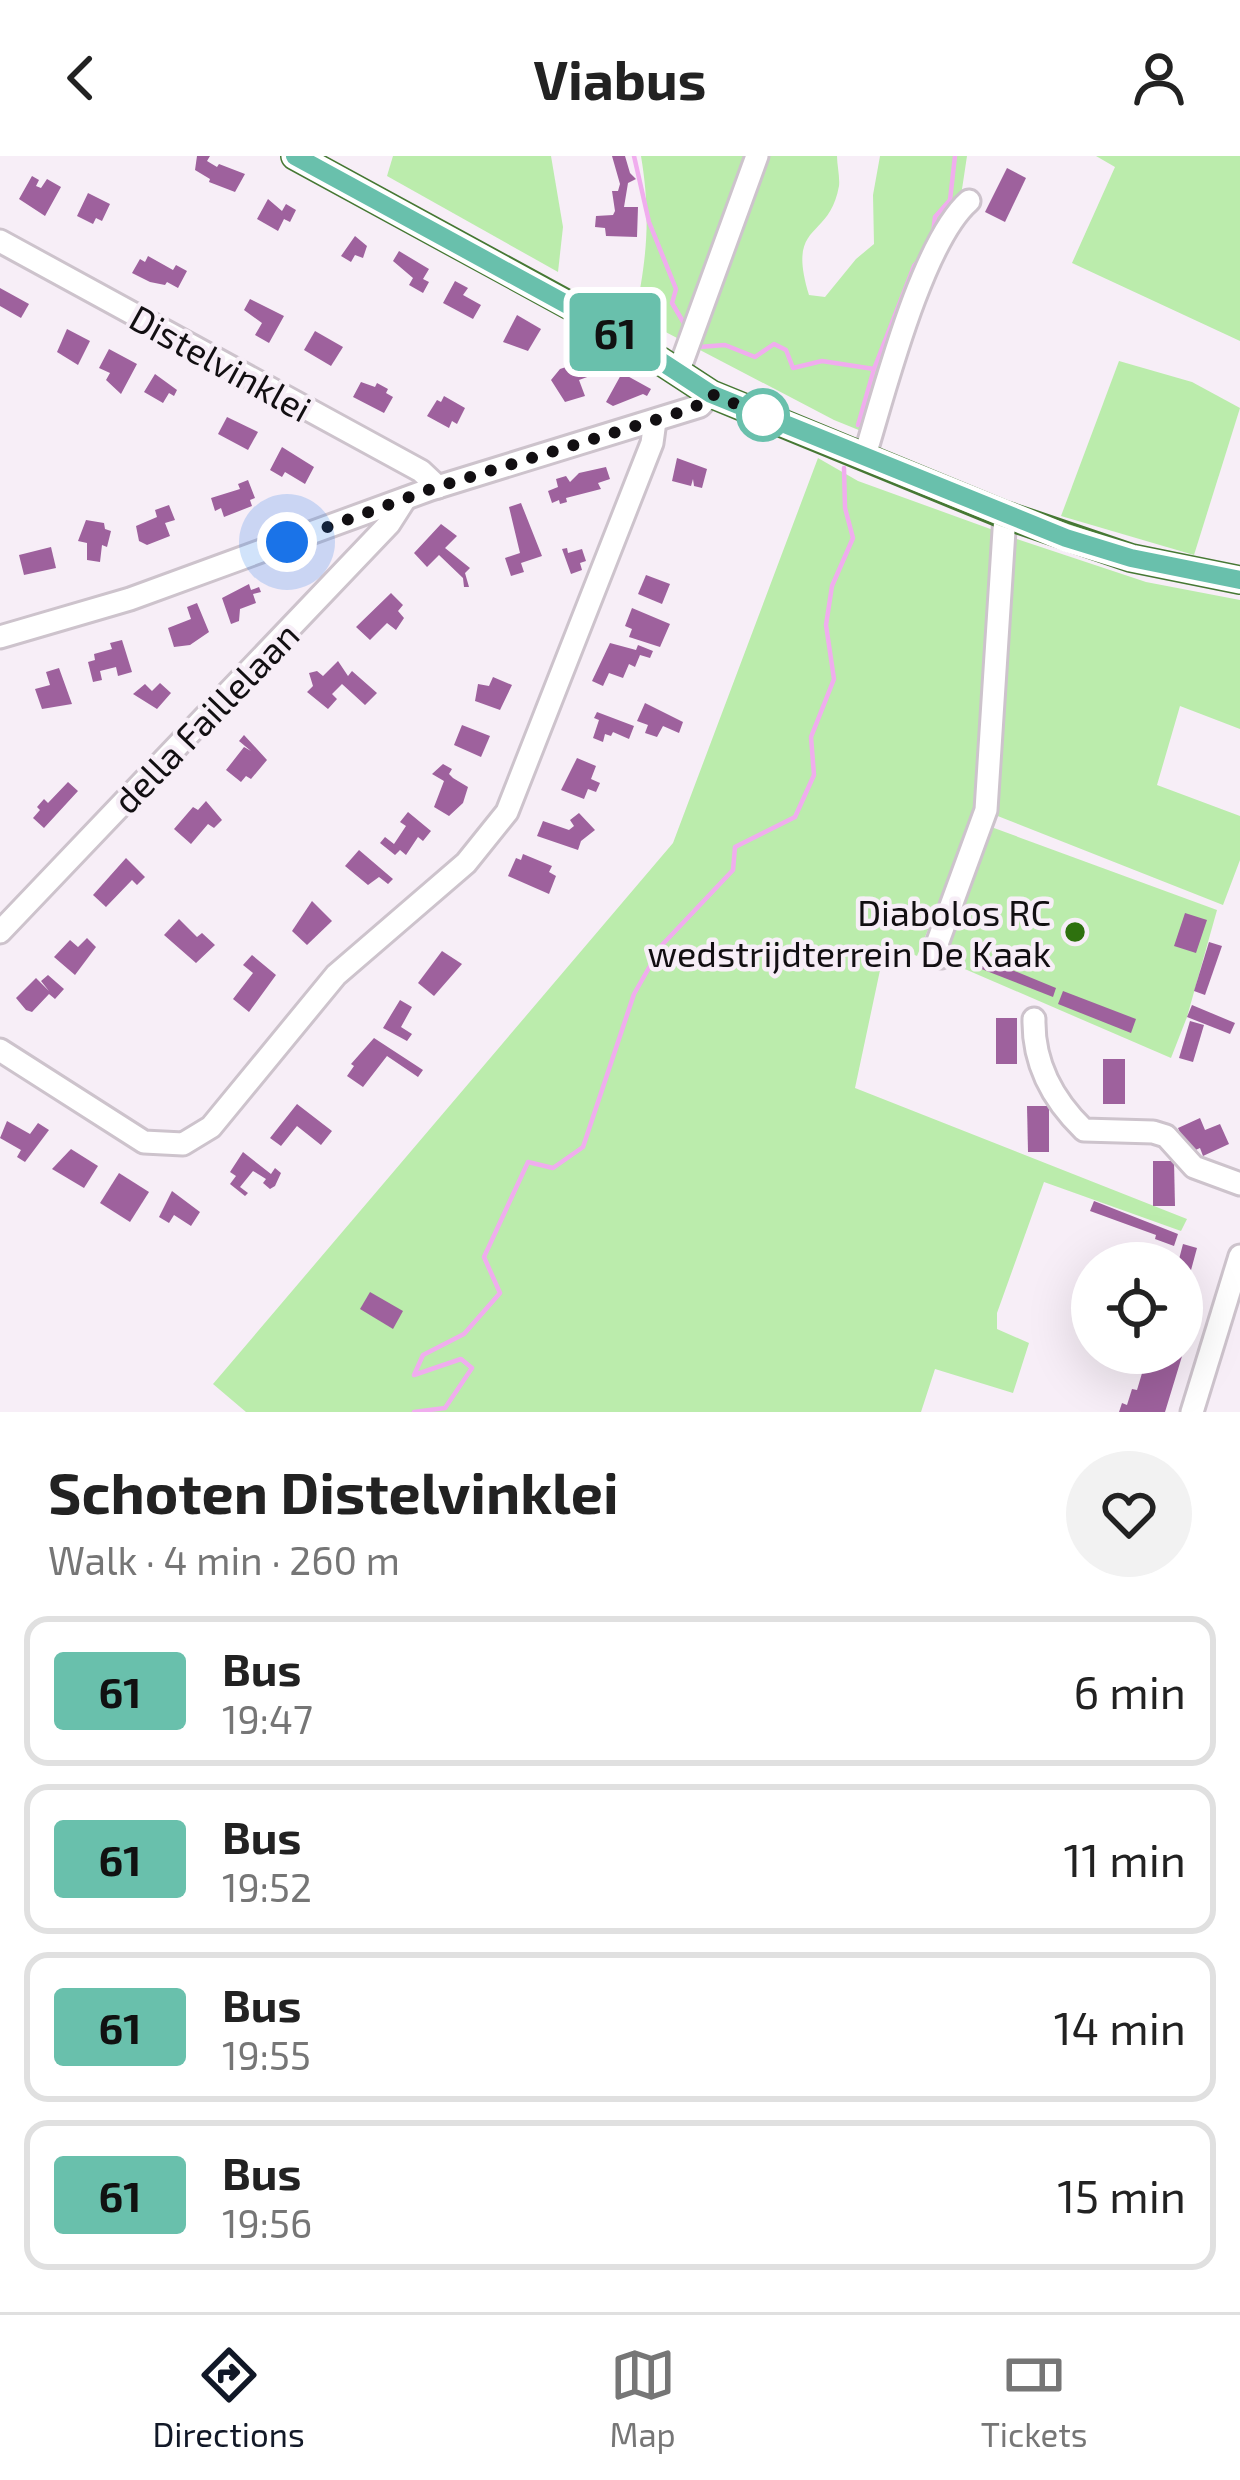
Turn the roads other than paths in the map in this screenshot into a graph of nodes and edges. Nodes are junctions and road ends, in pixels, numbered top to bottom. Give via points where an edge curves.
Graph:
1 (295, 156) edge
2 (757, 156) edge
3 (969, 201) dead end
4 (0, 241) edge
5 (681, 368) junction
6 (711, 394) junction
7 (656, 421) junction
8 (782, 421) junction
9 (854, 450) junction
10 (438, 487) junction
11 (405, 499) junction
12 (1005, 515) junction
13 (1240, 580) edge
14 (0, 637) edge
15 (0, 932) edge
16 (941, 957) dead end
17 (1034, 1019) dead end
18 (0, 1050) edge
19 (1240, 1184) edge
20 (1240, 1256) edge
21 (1192, 1412) edge

1 - 5 main road
2 - 5 street
3 - 9 street via 942,238
4 - 10 street, Distelvinklei
5 - 6 main road
5 - 8 main road
6 - 7 street
6 - 8 main road
7 - 10 street
7 - 18 street via 507,812 466,863 336,975 211,1127 183,1144 144,1142
8 - 9 main road
9 - 12 main road
10 - 11 street
11 - 14 street
11 - 15 street, della Faillelaan
12 - 13 main road via 1131,558
12 - 16 street via 986,810 937,944
17 - 19 street via 1040,1068 1084,1130 1166,1136 1194,1167
20 - 21 street

